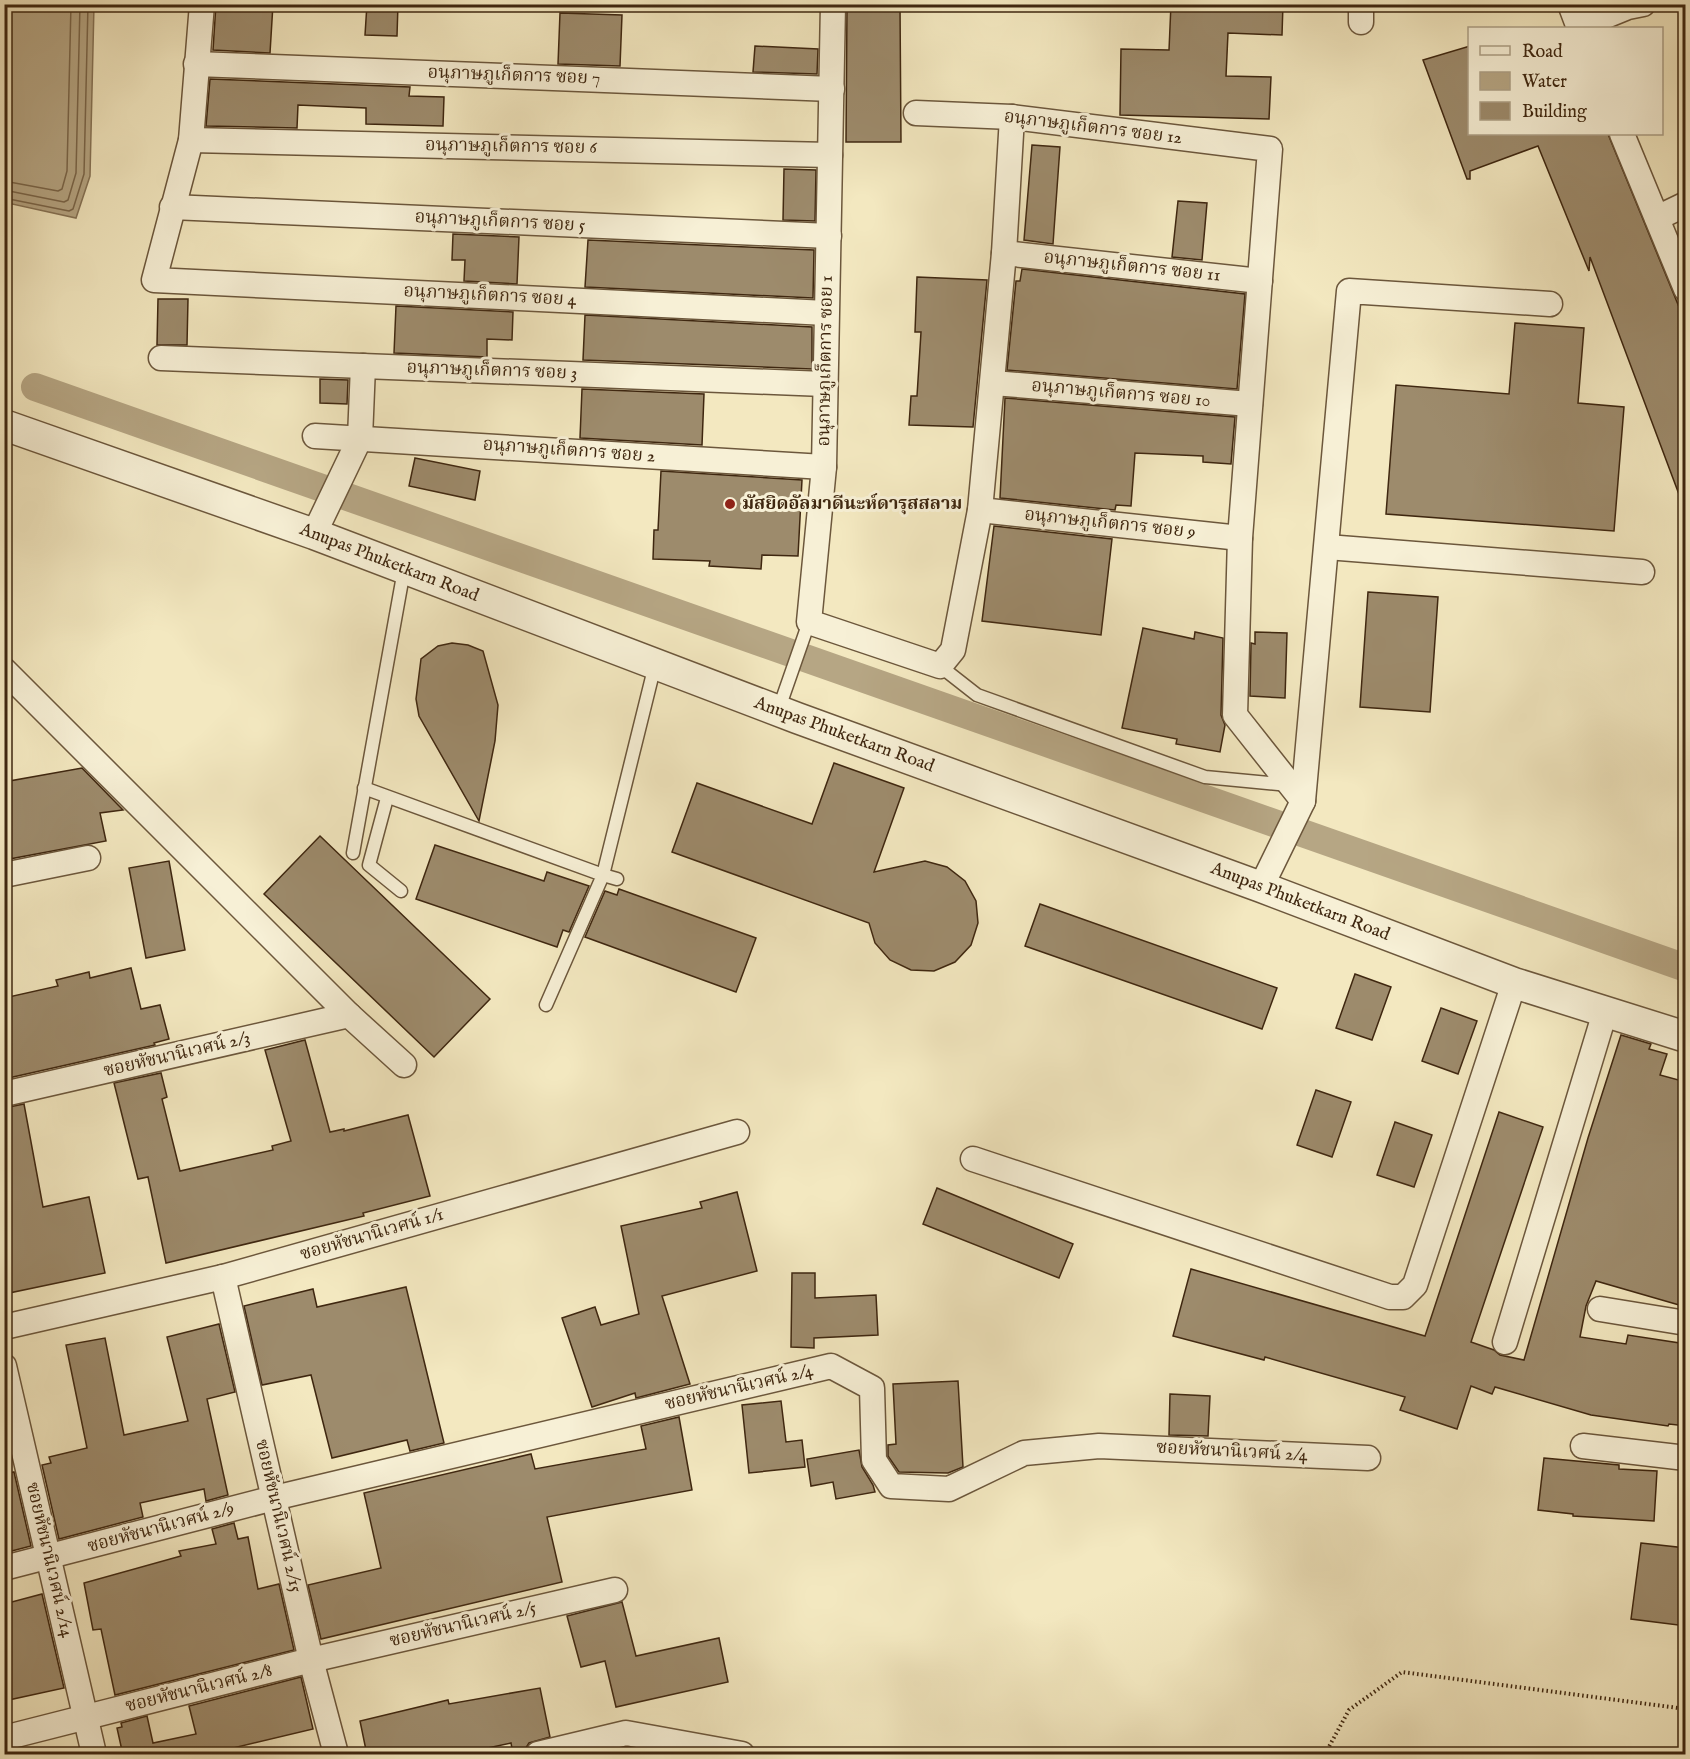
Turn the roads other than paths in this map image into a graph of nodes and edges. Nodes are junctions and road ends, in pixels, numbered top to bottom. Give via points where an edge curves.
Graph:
1 (202, 4) edge
2 (833, 4) edge
3 (1570, 4) edge
4 (1643, 4) edge
5 (1579, 27) edge
6 (1581, 27) edge
7 (196, 64) junction
8 (832, 89) junction
9 (916, 113) dead end
10 (1012, 117) junction
11 (1622, 135) edge
12 (191, 140) junction
13 (830, 155) junction
14 (1686, 204) edge
15 (172, 207) junction
16 (1657, 218) junction
17 (829, 236) junction
18 (1004, 253) junction
19 (1260, 281) junction
20 (1686, 289) edge
21 (1550, 304) dead end
22 (826, 313) junction
23 (161, 358) dead end
24 (363, 366) junction
25 (993, 383) junction
26 (824, 384) junction
27 (1250, 404) junction
28 (4, 425) edge
29 (315, 436) dead end
30 (360, 438) junction
31 (824, 467) junction
32 (980, 510) junction
33 (314, 534) junction
34 (1240, 538) junction
35 (1327, 548) junction
36 (405, 569) junction
37 (1642, 572) dead end
38 (809, 622) junction
39 (655, 665) junction
40 (940, 666) junction
41 (4, 670) edge
42 (778, 711) junction
43 (364, 788) junction
44 (1297, 793) junction
45 (387, 798) junction
46 (353, 853) dead end
47 (88, 858) dead end
48 (4, 875) edge
49 (603, 875) junction
50 (617, 879) dead end
51 (1261, 887) junction
52 (401, 891) dead end
53 (1514, 983) junction
54 (546, 1005) dead end
55 (1605, 1011) junction
56 (349, 1015) junction
57 (1686, 1037) edge
58 (404, 1065) dead end
59 (4, 1094) edge
60 (736, 1132) dead end
61 (973, 1160) dead end
62 (223, 1278) junction
63 (1600, 1309) dead end
64 (1686, 1323) edge
65 (4, 1327) edge
66 (1505, 1342) dead end
67 (4, 1366) edge
68 (1583, 1446) dead end
69 (1368, 1458) dead end
70 (1686, 1458) edge
71 (274, 1498) junction
72 (48, 1558) junction
73 (4, 1568) edge
74 (615, 1590) dead end
75 (311, 1660) junction
76 (87, 1718) junction
77 (4, 1738) edge
78 (94, 1755) edge
79 (336, 1755) edge
80 (538, 1755) edge
81 (742, 1755) edge

1 - 7 street
2 - 8 street, อนุภาษภูเก็ตการ ซอย 1
3 - 5 street
4 - 6 street
7 - 8 street, อนุภาษภูเก็ตการ ซอย 7
7 - 12 street
8 - 13 street, อนุภาษภูเก็ตการ ซอย 1
9 - 10 street, อนุภาษภูเก็ตการ ซอย 12
10 - 18 street
10 - 19 street, อนุภาษภูเก็ตการ ซอย 12 via 1270,149
11 - 16 street
12 - 13 street, อนุภาษภูเก็ตการ ซอย 6
12 - 15 street
13 - 17 street, อนุภาษภูเก็ตการ ซอย 1
14 - 16 street
15 - 17 street, อนุภาษภูเก็ตการ ซอย 5
15 - 22 street, อนุภาษภูเก็ตการ ซอย 4 via 154,280
16 - 20 street
17 - 22 street, อนุภาษภูเก็ตการ ซอย 1
18 - 19 street, อนุภาษภูเก็ตการ ซอย 11
18 - 25 street
19 - 27 street
21 - 35 street via 1349,291
22 - 26 street, อนุภาษภูเก็ตการ ซอย 1
23 - 24 street, อนุภาษภูเก็ตการ ซอย 3
24 - 26 street, อนุภาษภูเก็ตการ ซอย 3
24 - 30 street
25 - 27 street, อนุภาษภูเก็ตการ ซอย 10
25 - 32 street
26 - 31 street, อนุภาษภูเก็ตการ ซอย 1
27 - 34 street
28 - 33 street, Anupas Phuketkarn Road
29 - 30 street, อนุภาษภูเก็ตการ ซอย 2
30 - 31 street, อนุภาษภูเก็ตการ ซอย 2
30 - 33 street
31 - 38 street, อนุภาษภูเก็ตการ ซอย 1
32 - 34 street, อนุภาษภูเก็ตการ ซอย 9
32 - 40 street via 954,650
33 - 36 street, Anupas Phuketkarn Road
34 - 44 street via 1235,715
35 - 37 street
35 - 44 street
36 - 39 street, Anupas Phuketkarn Road
36 - 43 lane
38 - 40 street
38 - 42 lane, อนุภาษภูเก็ตการ ซอย 1
39 - 42 street, Anupas Phuketkarn Road
39 - 49 lane
40 - 44 lane via 977,695 1205,777
41 - 56 street
42 - 51 street, Anupas Phuketkarn Road
43 - 45 lane
43 - 46 lane
44 - 51 street
45 - 49 lane
45 - 52 lane via 369,865
47 - 48 street
49 - 50 lane
49 - 54 lane
51 - 53 street, Anupas Phuketkarn Road
53 - 55 street, Anupas Phuketkarn Road
53 - 61 street via 1415,1285 1403,1297 1390,1297
55 - 57 street, Anupas Phuketkarn Road
55 - 66 street
56 - 58 street
56 - 59 street, ซอยหัชนานิเวศน์ 2/3
60 - 62 street, ซอยหัชนานิเวศน์ 1/1
62 - 65 street, ซอยหัชนานิเวศน์ 1/1
62 - 71 street, ซอยหัชนานิเวศน์ 2/15
63 - 64 street
67 - 72 street, ซอยหัชนานิเวศน์ 2/14
68 - 70 street
69 - 71 street, ซอยหัชนานิเวศน์ 2/4 via 1099,1446 1024,1453 950,1489 891,1486 874,1460 872,1388 831,1366
71 - 72 street, ซอยหัชนานิเวศน์ 2/9
71 - 75 street, ซอยหัชนานิเวศน์ 2/15
72 - 73 street, ซอยหัชนานิเวศน์ 2/9
72 - 76 street, ซอยหัชนานิเวศน์ 2/14
74 - 75 street, ซอยหัชนานิเวศน์ 2/5
75 - 76 street, ซอยหัชนานิเวศน์ 2/8
75 - 79 street, ซอยหัชนานิเวศน์ 2/15
76 - 77 street, ซอยหัชนานิเวศน์ 2/8
76 - 78 street, ซอยหัชนานิเวศน์ 2/14
80 - 81 street via 626,1733

